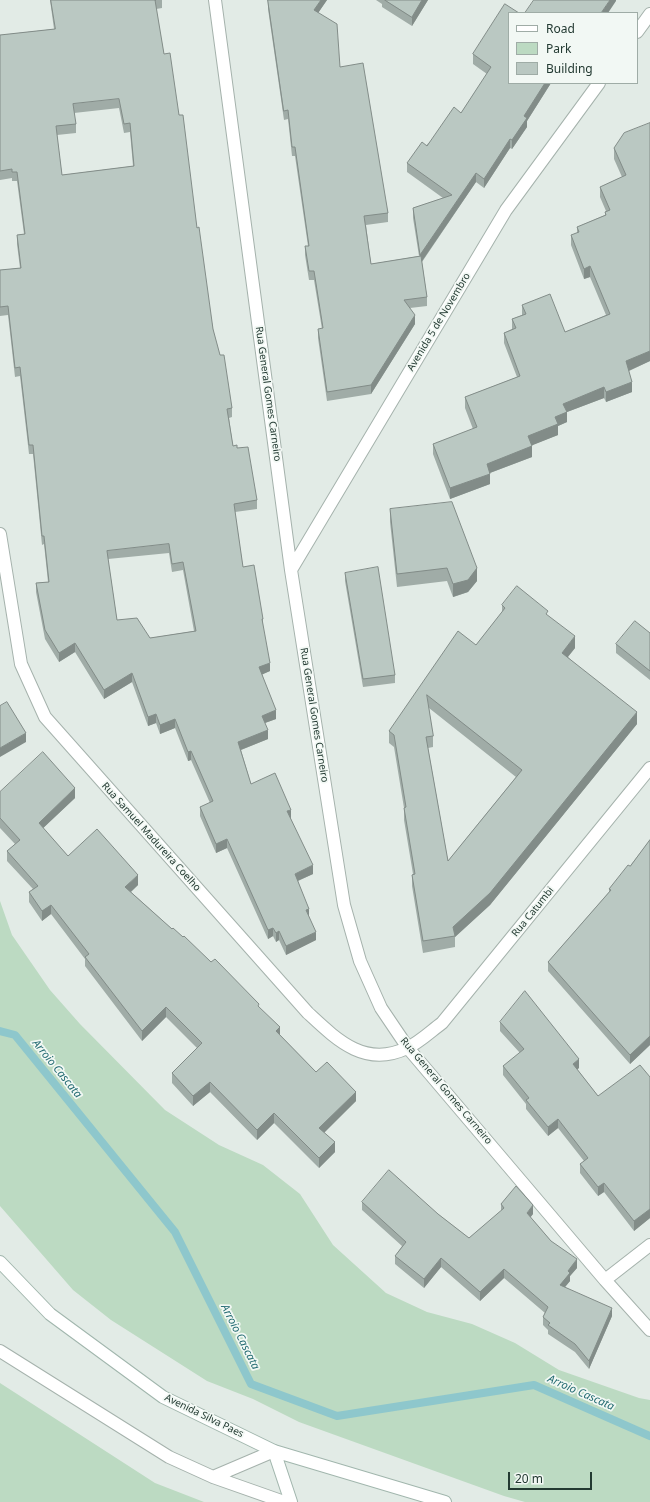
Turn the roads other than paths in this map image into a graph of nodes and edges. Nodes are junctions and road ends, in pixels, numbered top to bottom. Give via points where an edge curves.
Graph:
1 (216, 2) edge
2 (650, 14) edge
3 (638, 31) edge
4 (598, 84) edge
5 (0, 534) edge
6 (292, 570) junction
7 (650, 768) edge
8 (408, 1048) junction
9 (650, 1245) edge
10 (0, 1262) edge
11 (605, 1280) junction
12 (650, 1330) edge
13 (0, 1351) edge
14 (274, 1451) junction
15 (213, 1477) junction
16 (284, 1502) edge
17 (291, 1502) edge
18 (445, 1502) edge

1 - 6 street, Rua General Gomes Carneiro
2 - 3 street
4 - 6 street, Avenida 5 de Novembro via 506,210
5 - 8 street, Rua Samuel Madureira Coelho via 21,664 45,718 314,1019 338,1040 361,1052 384,1055
6 - 8 street, Rua General Gomes Carneiro via 344,905 360,961 381,1008
7 - 8 street, Rua Catumbi via 442,1023
8 - 11 street, Rua General Gomes Carneiro
9 - 11 street
10 - 14 street, Avenida Silva Paes via 50,1314 163,1396
11 - 12 street, Rua General Gomes Carneiro
13 - 15 street via 170,1458
14 - 15 street
14 - 17 street
14 - 18 street, Avenida Silva Paes
15 - 16 street

